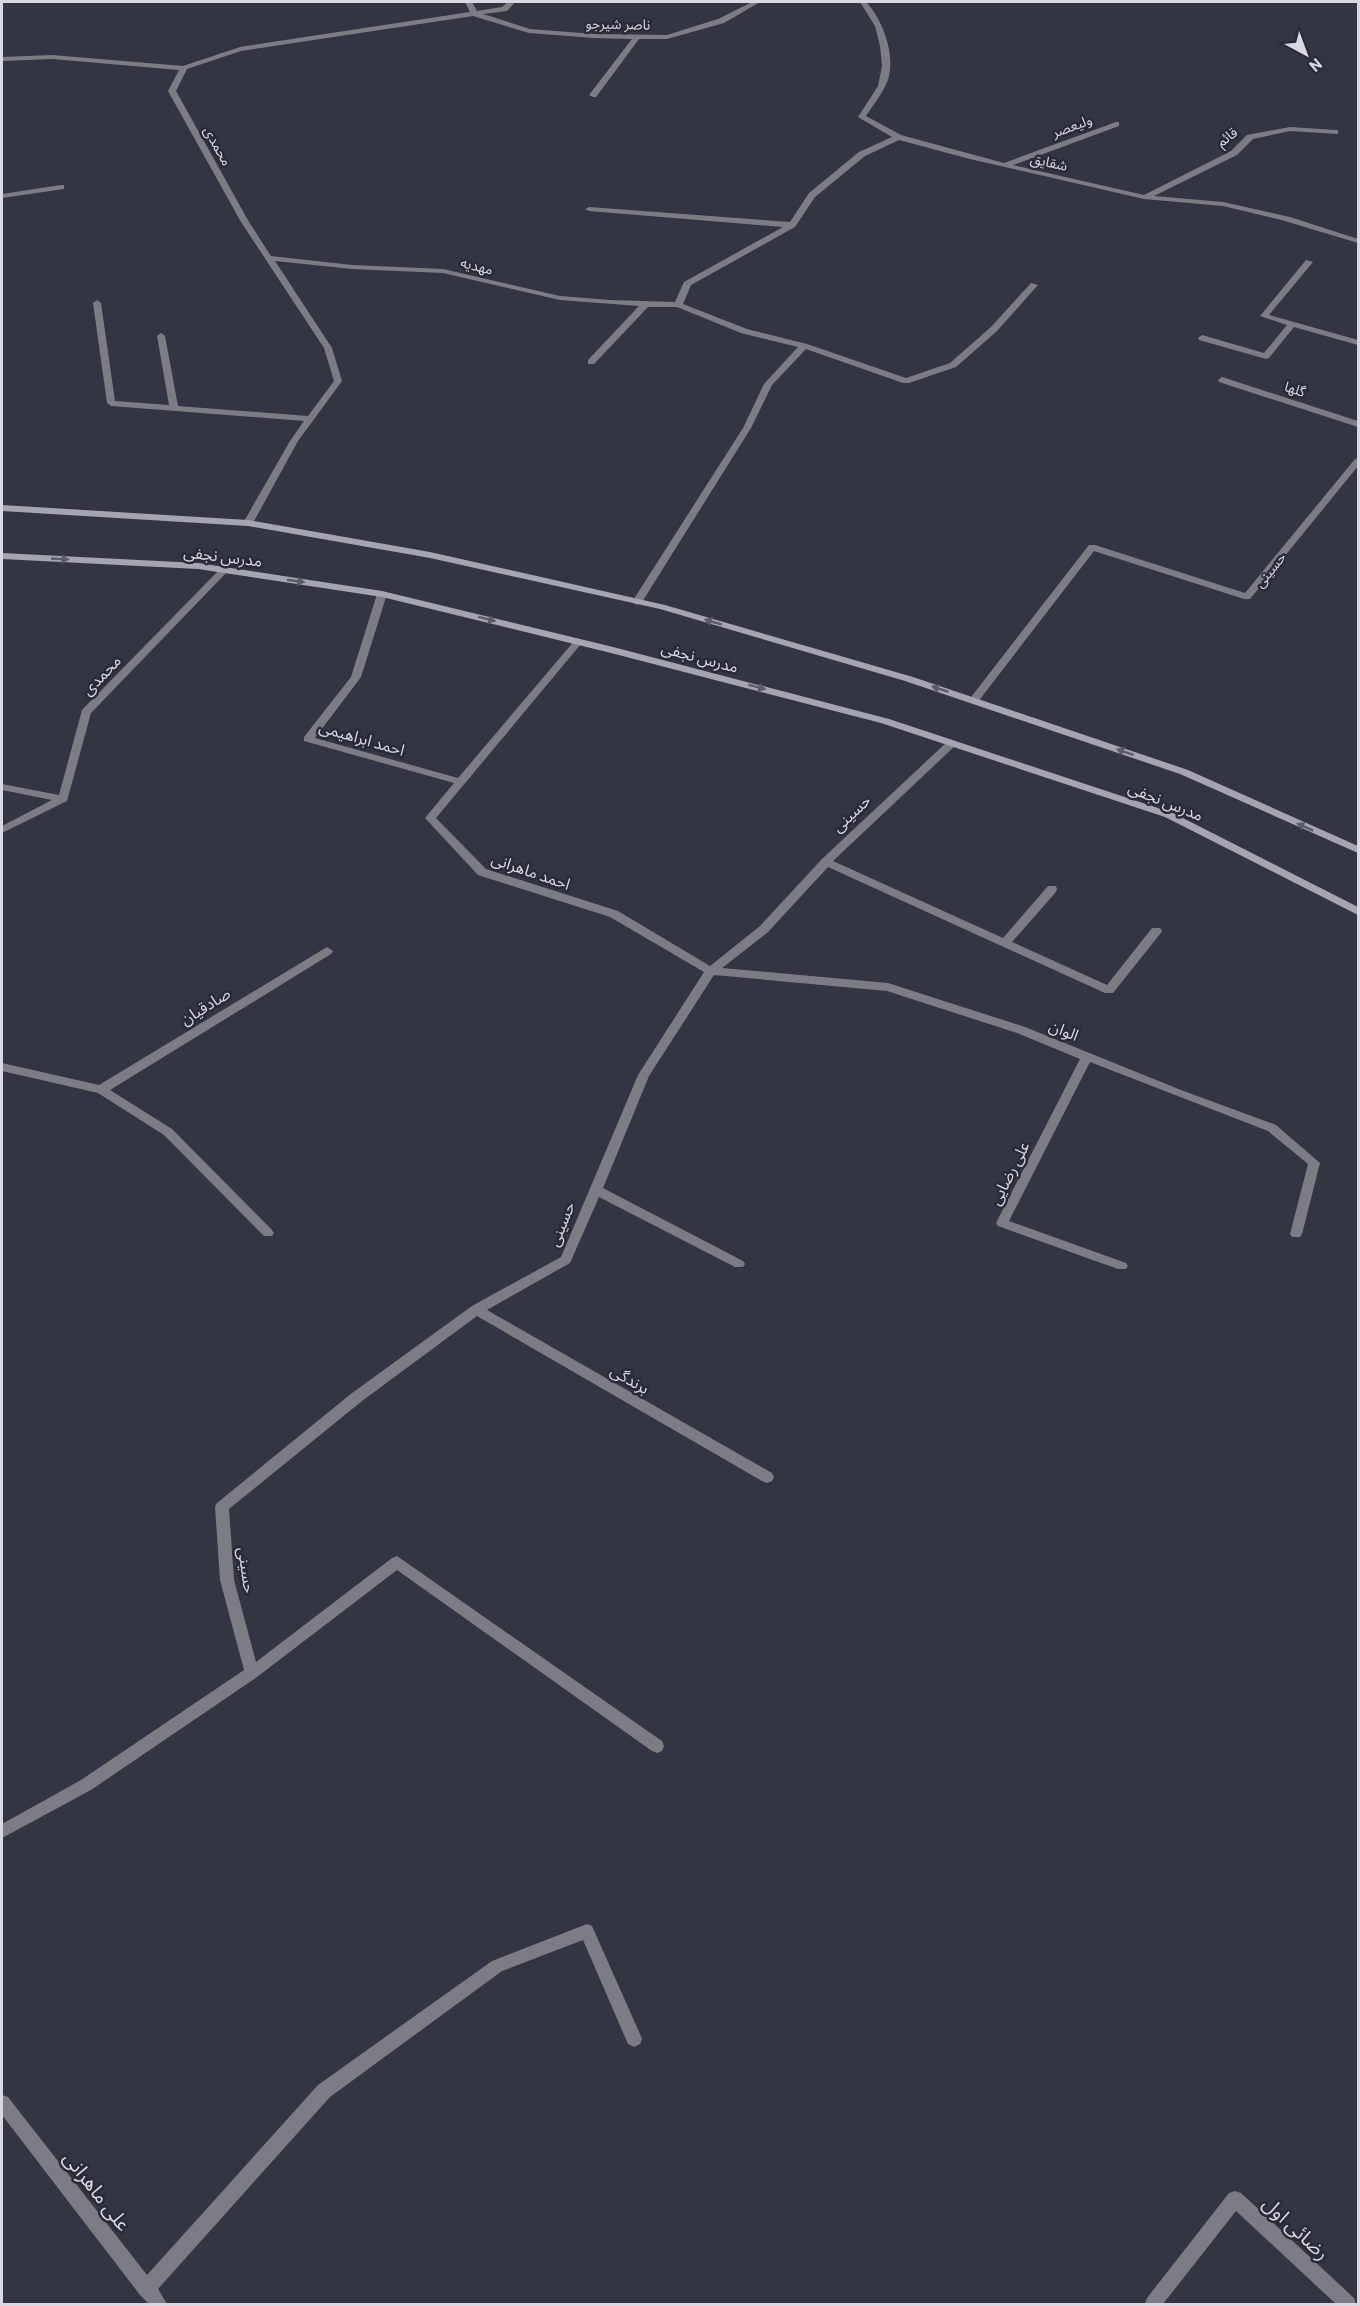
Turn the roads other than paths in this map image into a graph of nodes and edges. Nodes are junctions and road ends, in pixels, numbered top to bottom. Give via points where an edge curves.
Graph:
1 (469, 2) edge
2 (512, 2) edge
3 (756, 2) edge
4 (863, 2) edge
5 (475, 14) junction
6 (637, 37) junction
7 (2, 59) edge
8 (184, 68) junction
9 (593, 95) dead end
10 (1116, 124) dead end
11 (1335, 132) dead end
12 (898, 136) junction
13 (1004, 165) junction
14 (61, 187) dead end
15 (2, 196) edge
16 (1144, 198) junction
17 (589, 209) dead end
18 (792, 225) junction
19 (1359, 241) edge
20 (269, 258) junction
21 (1309, 262) dead end
22 (1034, 285) dead end
23 (97, 303) dead end
24 (645, 304) junction
25 (678, 305) junction
26 (1292, 324) junction
27 (161, 336) dead end
28 (1202, 338) dead end
29 (1359, 343) edge
30 (804, 346) junction
31 (591, 362) dead end
32 (1222, 380) dead end
33 (174, 409) junction
34 (308, 419) junction
35 (1359, 424) edge
36 (1359, 461) edge
37 (2, 508) edge
38 (248, 523) junction
39 (2, 556) edge
40 (224, 570) junction
41 (382, 594) junction
42 (637, 602) junction
43 (578, 642) junction
44 (973, 700) junction
45 (952, 743) junction
46 (461, 782) junction
47 (2, 787) edge
48 (63, 799) junction
49 (2, 831) edge
50 (1359, 850) edge
51 (826, 862) junction
52 (1052, 889) dead end
53 (1359, 911) edge
54 (1156, 931) dead end
55 (1005, 943) junction
56 (327, 951) dead end
57 (711, 971) junction
58 (1088, 1057) junction
59 (2, 1067) edge
60 (101, 1090) junction
61 (595, 1189) junction
62 (268, 1233) dead end
63 (1296, 1234) dead end
64 (739, 1264) dead end
65 (1122, 1266) dead end
66 (476, 1310) junction
67 (767, 1477) dead end
68 (252, 1673) junction
69 (657, 1746) dead end
70 (2, 1831) edge
71 (634, 2038) dead end
72 (2, 2103) edge
73 (146, 2289) junction
74 (159, 2304) edge
75 (1153, 2304) edge
76 (1348, 2304) edge

1 - 5 street
2 - 5 street via 504,9
3 - 6 street, ناصر شیرجو via 721,21 667,37
4 - 12 street, شقایق via 873,10 882,39 885,77 862,117
5 - 6 street, ناصر شیرجو via 529,31
5 - 8 street via 240,49
6 - 9 street
7 - 8 street via 52,57
8 - 20 street, محمدی via 172,91
10 - 13 street, ولیعصر
11 - 16 street, قائم via 1290,129 1250,137 1234,153
12 - 13 street, شقایق
12 - 18 street via 862,154 812,195
13 - 16 street, شقایق
14 - 15 street
16 - 19 street, شقایق via 1223,204
17 - 18 street
18 - 25 street via 687,284
20 - 24 street, مهدیه via 443,271 560,298
20 - 34 street, محمدی via 328,348 338,381
21 - 26 street via 1264,316
22 - 30 street, مهدیه via 994,329 953,365 906,381
23 - 33 street via 111,404
24 - 25 street, مهدیه
24 - 31 street
25 - 30 street, مهدیه via 744,331
26 - 28 street via 1266,356
26 - 29 street
27 - 33 street
30 - 42 street via 768,384 747,428
32 - 35 street, گلها
33 - 34 street
34 - 38 street, محمدی
36 - 44 street, حسینی via 1248,597 1092,547
37 - 38 main road, مدرس نجفی
38 - 42 main road, مدرس نجفی via 430,555
39 -> 40 main road, مدرس نجفی
40 -> 41 main road, مدرس نجفی
40 - 48 street, محمدی via 86,712
41 -> 43 main road, مدرس نجفی
41 - 46 street, احمد ابراهیمی via 356,677 308,740
44 -> 42 main road, مدرس نجفی
43 -> 45 main road, مدرس نجفی via 885,721
43 - 46 street, احمد ماهرانی
50 -> 44 main road, مدرس نجفی via 1184,772
45 - 51 street, حسینی
45 - 53 main road, مدرس نجفی via 1169,815
46 - 57 street, احمد ماهرانی via 430,818 482,872 614,914
47 - 48 street
48 - 49 street
51 - 55 street
51 - 57 street, حسینی via 764,929
52 - 55 street
54 - 55 street via 1109,990
56 - 60 street, صادقیان
57 - 58 street, الوان via 888,987 1021,1030
57 - 61 street, حسینی via 645,1075
58 - 63 street, الوان via 1272,1128 1314,1162
58 - 65 street, علی رضایی via 1002,1223
59 - 60 street
60 - 62 street via 168,1132
61 - 64 street
61 - 66 street, حسینی via 566,1260
66 - 67 street, برندگی
66 - 68 street, حسینی via 357,1397 222,1507 227,1580
68 - 69 street via 397,1562
68 - 70 street via 86,1785
71 - 73 street via 586,1931 496,1966 324,2091
72 - 73 street, علی ماهرانی
73 - 74 street, علی ماهرانی
75 - 76 street, رضائی اول via 1235,2199

